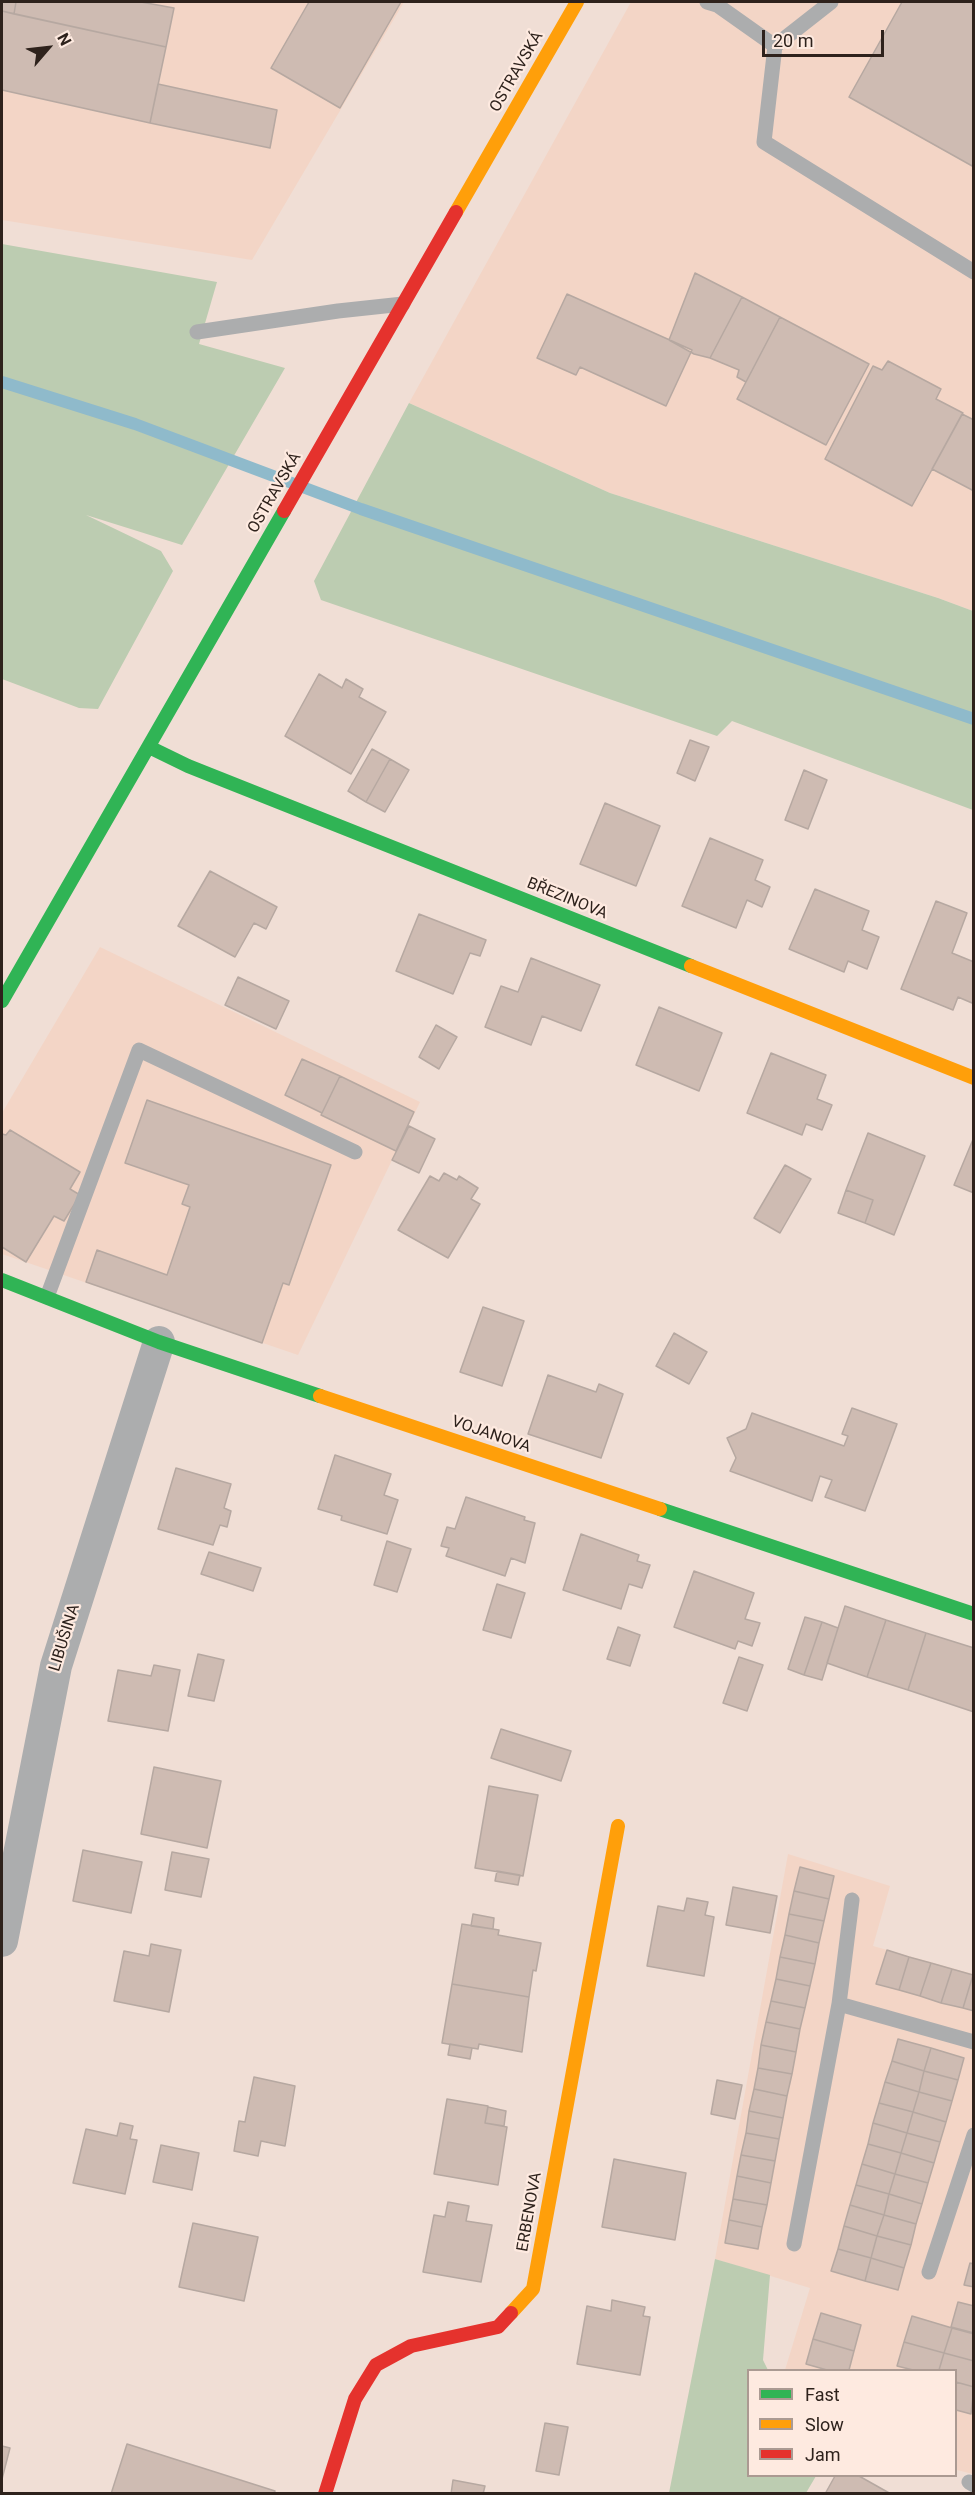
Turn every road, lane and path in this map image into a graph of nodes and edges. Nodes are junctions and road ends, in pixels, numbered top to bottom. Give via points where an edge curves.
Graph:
1 (577, 2) edge
2 (707, 2) edge
3 (831, 2) edge
4 (775, 46) junction
5 (974, 272) edge
6 (403, 304) junction
7 (197, 332) dead end
8 (149, 747) junction
9 (2, 1001) edge
10 (974, 1078) edge
11 (355, 1152) dead end
12 (2, 1280) edge
13 (47, 1297) junction
14 (159, 1342) junction
15 (974, 1614) edge
16 (618, 1826) dead end
17 (852, 1900) dead end
18 (2, 1941) edge
19 (839, 2004) junction
20 (974, 2042) edge
21 (974, 2135) edge
22 (794, 2244) dead end
23 (929, 2272) dead end
24 (325, 2493) edge

1 - 6 street, OSTRAVSKÁ
2 - 4 lane
3 - 4 lane
4 - 5 lane via 764,141
6 - 7 lane
6 - 8 street, OSTRAVSKÁ
8 - 9 street, OSTRAVSKÁ
8 - 10 street, BŘEZINOVA via 188,766
11 - 13 lane via 138,1050
12 - 13 street, VOJANOVA
13 - 14 street, VOJANOVA
14 - 15 street, VOJANOVA
14 - 18 street, LIBUŠINA via 56,1666
16 - 24 street, ERBENOVA via 533,2289 498,2327 411,2346 376,2365 355,2398
17 - 19 lane
19 - 20 lane
19 - 22 lane
21 - 23 lane

